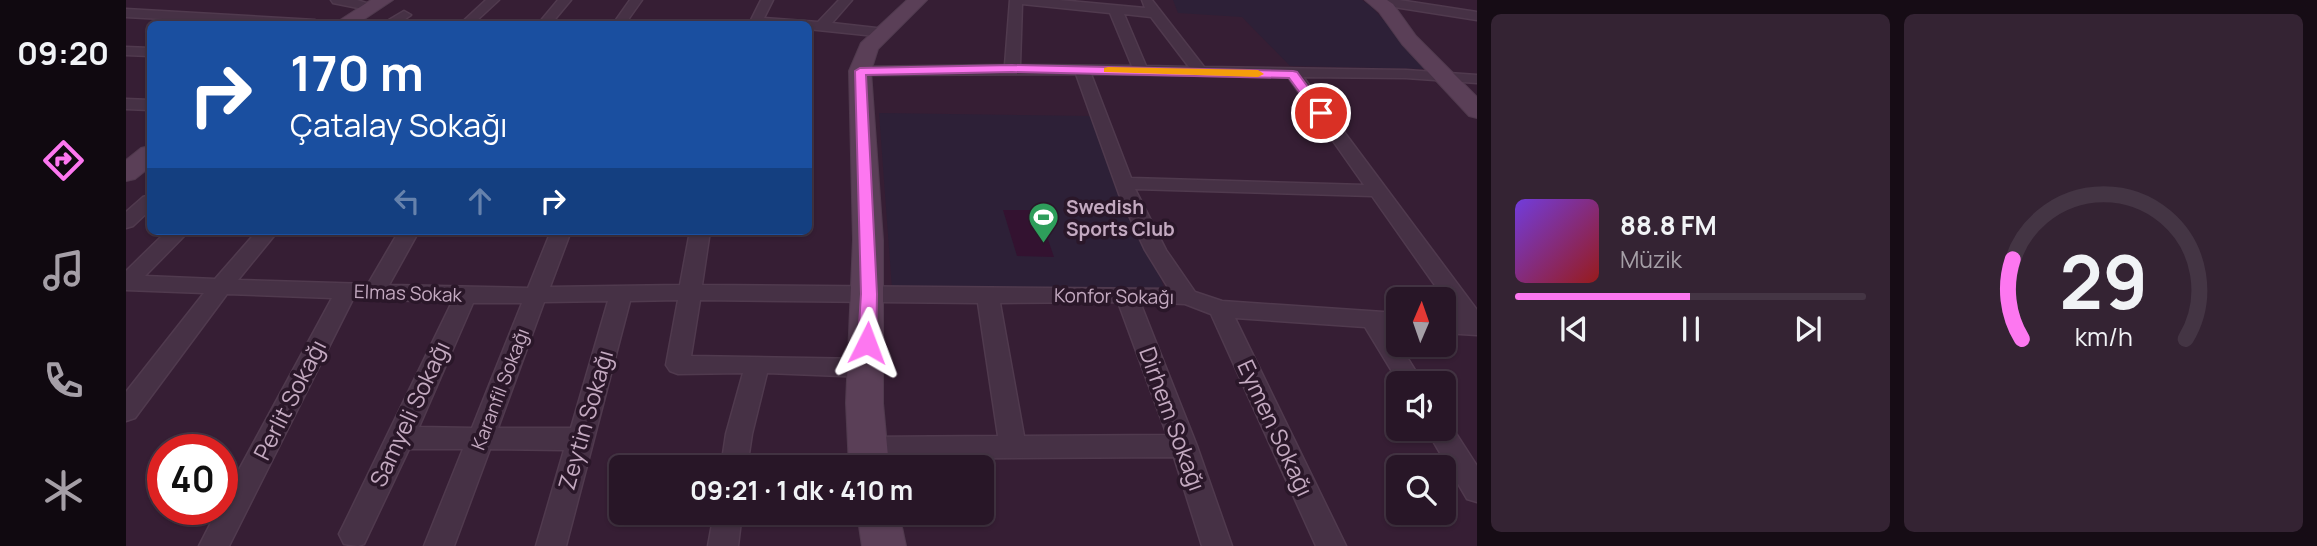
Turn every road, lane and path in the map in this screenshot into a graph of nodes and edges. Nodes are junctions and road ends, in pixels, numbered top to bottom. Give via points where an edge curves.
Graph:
1 (337, 0) edge
2 (493, 0) edge
3 (565, 0) edge
4 (636, 0) edge
5 (767, 0) edge
6 (846, 0) edge
7 (918, 0) edge
8 (1018, 0) edge
9 (1146, 0) edge
10 (1374, 0) edge
11 (378, 3) edge
12 (1115, 9) junction
13 (126, 13) edge
14 (1155, 13) junction
15 (404, 15) dead end
16 (1477, 16) edge
17 (263, 21) edge
18 (349, 21) edge
19 (394, 21) edge
20 (469, 21) edge
21 (547, 21) edge
22 (621, 21) edge
23 (757, 21) edge
24 (815, 26) edge
25 (885, 33) junction
26 (126, 51) edge
27 (147, 52) edge
28 (1012, 69) junction
29 (1087, 70) junction
30 (860, 71) junction
31 (1141, 71) junction
32 (1200, 72) junction
33 (1293, 74) junction
34 (1444, 76) junction
35 (1477, 79) edge
36 (127, 105) edge
37 (147, 106) edge
38 (1477, 111) edge
39 (147, 156) edge
40 (126, 173) edge
41 (1124, 183) junction
42 (1378, 191) junction
43 (147, 204) edge
44 (126, 222) edge
45 (175, 235) edge
46 (265, 235) edge
47 (407, 235) edge
48 (560, 235) edge
49 (699, 235) edge
50 (126, 283) edge
51 (222, 285) junction
52 (375, 290) junction
53 (346, 291) junction
54 (689, 292) junction
55 (621, 294) junction
56 (869, 294) junction
57 (1126, 294) junction
58 (466, 295) junction
59 (537, 296) junction
60 (988, 296) junction
61 (1187, 296) junction
62 (1220, 309) junction
63 (1372, 320) junction
64 (1386, 321) edge
65 (1456, 326) edge
66 (1477, 327) edge
67 (757, 364) junction
68 (866, 368) junction
69 (1404, 371) edge
70 (126, 411) edge
71 (401, 438) junction
72 (581, 439) junction
73 (480, 440) junction
74 (1446, 441) edge
75 (1013, 446) junction
76 (1184, 446) junction
77 (736, 455) edge
78 (868, 455) edge
79 (904, 455) edge
80 (1477, 490) edge
81 (726, 525) edge
82 (880, 525) edge
83 (354, 534) dead end
84 (214, 546) edge
85 (439, 546) edge
86 (551, 546) edge
87 (723, 546) edge
88 (884, 546) edge
89 (1217, 546) edge
90 (1331, 546) edge

1 - 11 street
2 - 20 street
3 - 21 street
4 - 22 street
5 - 23 street
6 - 24 street
7 - 25 street
8 - 12 street
8 - 28 street
9 - 14 street
10 - 16 street
10 - 34 street
11 - 18 street
12 - 14 street
12 - 31 street
13 - 17 street
14 - 32 street
15 - 19 street
24 - 25 street
25 - 30 street via 868,47
26 - 27 street
28 - 29 street
28 - 30 street
29 - 31 street
29 - 41 street via 1083,75
30 - 56 street
31 - 32 street
32 - 33 street
33 - 34 street
33 - 42 street
34 - 35 street
34 - 38 street
36 - 37 street
39 - 40 street
41 - 42 street
41 - 61 street via 1171,277
42 - 66 street
43 - 44 street
45 - 50 street
46 - 51 street
47 - 52 street
48 - 59 street, Karanfil Sokağı
49 - 54 street
50 - 51 street, Elmas Sokak
51 - 53 street, Elmas Sokak
51 - 70 street
52 - 53 street, Elmas Sokak
52 - 58 street, Elmas Sokak
53 - 84 street, Perlit Sokağı
54 - 55 street, Elmas Sokak
54 - 56 street, Elmas Sokak
54 - 67 street via 678,365
55 - 59 street, Elmas Sokak
55 - 72 street, Zeytin Sokağı
56 - 60 street, Konfor Sokağı
56 - 68 street
57 - 60 street, Konfor Sokağı
57 - 61 street, Konfor Sokağı
57 - 76 street, Dirhem Sokağı
58 - 59 street, Elmas Sokak
58 - 71 street, Samyeli Sokağı
59 - 73 street, Karanfil Sokağı
60 - 75 street
61 - 62 street, Konfor Sokağı
62 - 63 street, Konfor Sokağı
62 - 90 street, Eymen Sokağı
63 - 64 street, Konfor Sokağı
63 - 69 street
65 - 66 street
67 - 68 street
67 - 77 street
68 - 78 street
71 - 73 street
71 - 83 street, Samyeli Sokağı
72 - 73 street
72 - 86 street, Zeytin Sokağı
73 - 85 street, Karanfil Sokağı
74 - 80 street
75 - 76 street
75 - 79 street
76 - 89 street, Dirhem Sokağı
81 - 87 street
82 - 88 street

